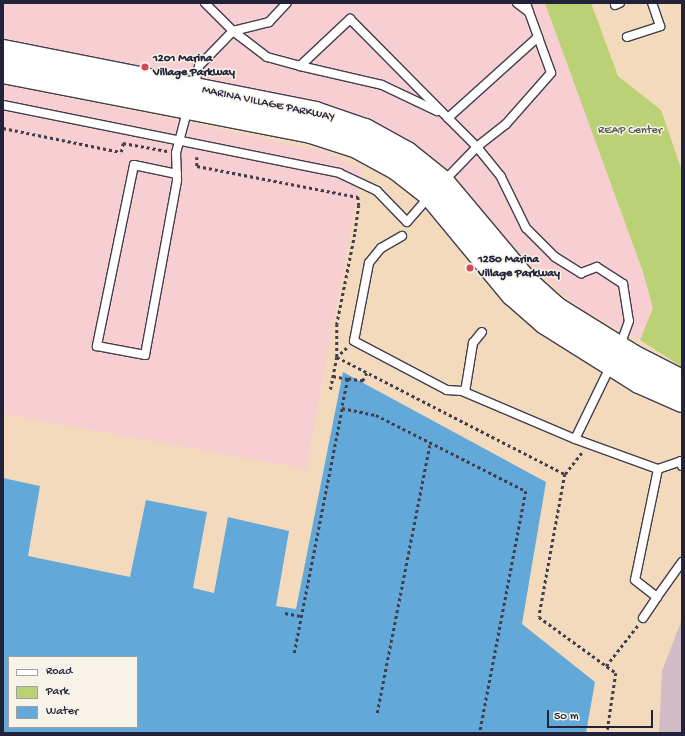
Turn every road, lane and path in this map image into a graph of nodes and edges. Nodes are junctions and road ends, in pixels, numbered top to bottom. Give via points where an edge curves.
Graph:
1 (205, 3) edge
2 (287, 3) edge
3 (517, 3) edge
4 (526, 3) edge
5 (652, 3) edge
6 (529, 12) junction
7 (233, 31) junction
8 (538, 37) junction
9 (627, 37) dead end
10 (3, 51) edge
11 (300, 66) junction
12 (3, 72) edge
13 (191, 99) junction
14 (3, 105) edge
15 (448, 118) junction
16 (180, 140) junction
17 (477, 147) junction
18 (177, 174) junction
19 (437, 188) junction
20 (358, 197) dead end
21 (402, 236) dead end
22 (482, 332) dead end
23 (337, 356) junction
24 (615, 357) junction
25 (368, 373) junction
26 (333, 376) junction
27 (348, 379) junction
28 (682, 381) edge
29 (331, 389) dead end
30 (465, 392) junction
31 (682, 401) edge
32 (342, 408) junction
33 (575, 439) junction
34 (430, 442) junction
35 (587, 444) junction
36 (682, 466) edge
37 (658, 469) junction
38 (565, 474) junction
39 (682, 562) edge
40 (657, 596) junction
41 (285, 613) dead end
42 (301, 616) junction
43 (643, 618) joint
44 (294, 653) dead end
45 (606, 666) junction
46 (377, 713) dead end
47 (480, 733) edge
48 (607, 733) edge

1 - 7 lane
2 - 7 lane via 269,22
3 - 6 lane
4 - 6 lane
5 - 9 lane via 660,26
6 - 8 lane
7 - 11 lane via 267,57
7 - 13 lane via 199,66
8 - 15 lane
8 - 17 lane via 550,73 506,124
10 - 13 street, MARINA VILLAGE PARKWAY
11 - 15 lane via 382,85 422,102
11 - 15 lane via 350,19
12 - 13 street, MARINA VILLAGE PARKWAY
13 - 16 lane
13 - 19 street, MARINA VILLAGE PARKWAY via 341,120 386,140
14 - 16 lane via 76,122
15 - 17 lane
16 - 18 lane via 176,153
16 - 19 lane via 339,173 377,191 407,222
17 - 19 lane
17 - 24 lane via 500,177 526,228 555,256 580,273 597,267 623,284 629,321
18 - 18 lane via 134,165 97,346 145,355
19 - 24 street, MARINA VILLAGE PARKWAY via 499,279 529,310 551,328
20 - 23 path via 360,206 336,324
21 - 30 lane via 381,248 369,263 354,341 447,390
22 - 30 lane via 473,343
23 - 25 path
23 - 26 path
24 - 28 street, MARINA VILLAGE PARKWAY
24 - 31 street, MARINA VILLAGE PARKWAY via 639,382
24 - 33 lane
25 - 27 path via 363,381
25 - 38 path
26 - 27 path
26 - 29 path
27 - 32 path
30 - 33 lane
32 - 34 path via 376,415
32 - 42 path
33 - 35 lane
34 - 46 path
34 - 47 path via 526,491
35 - 37 lane
35 - 38 path
36 - 37 lane via 681,461
37 - 40 lane via 635,580
38 - 45 path via 539,617
39 - 40 lane
40 - 43 lane
41 - 42 path
42 - 44 path
43 - 45 path
45 - 48 path via 616,673

